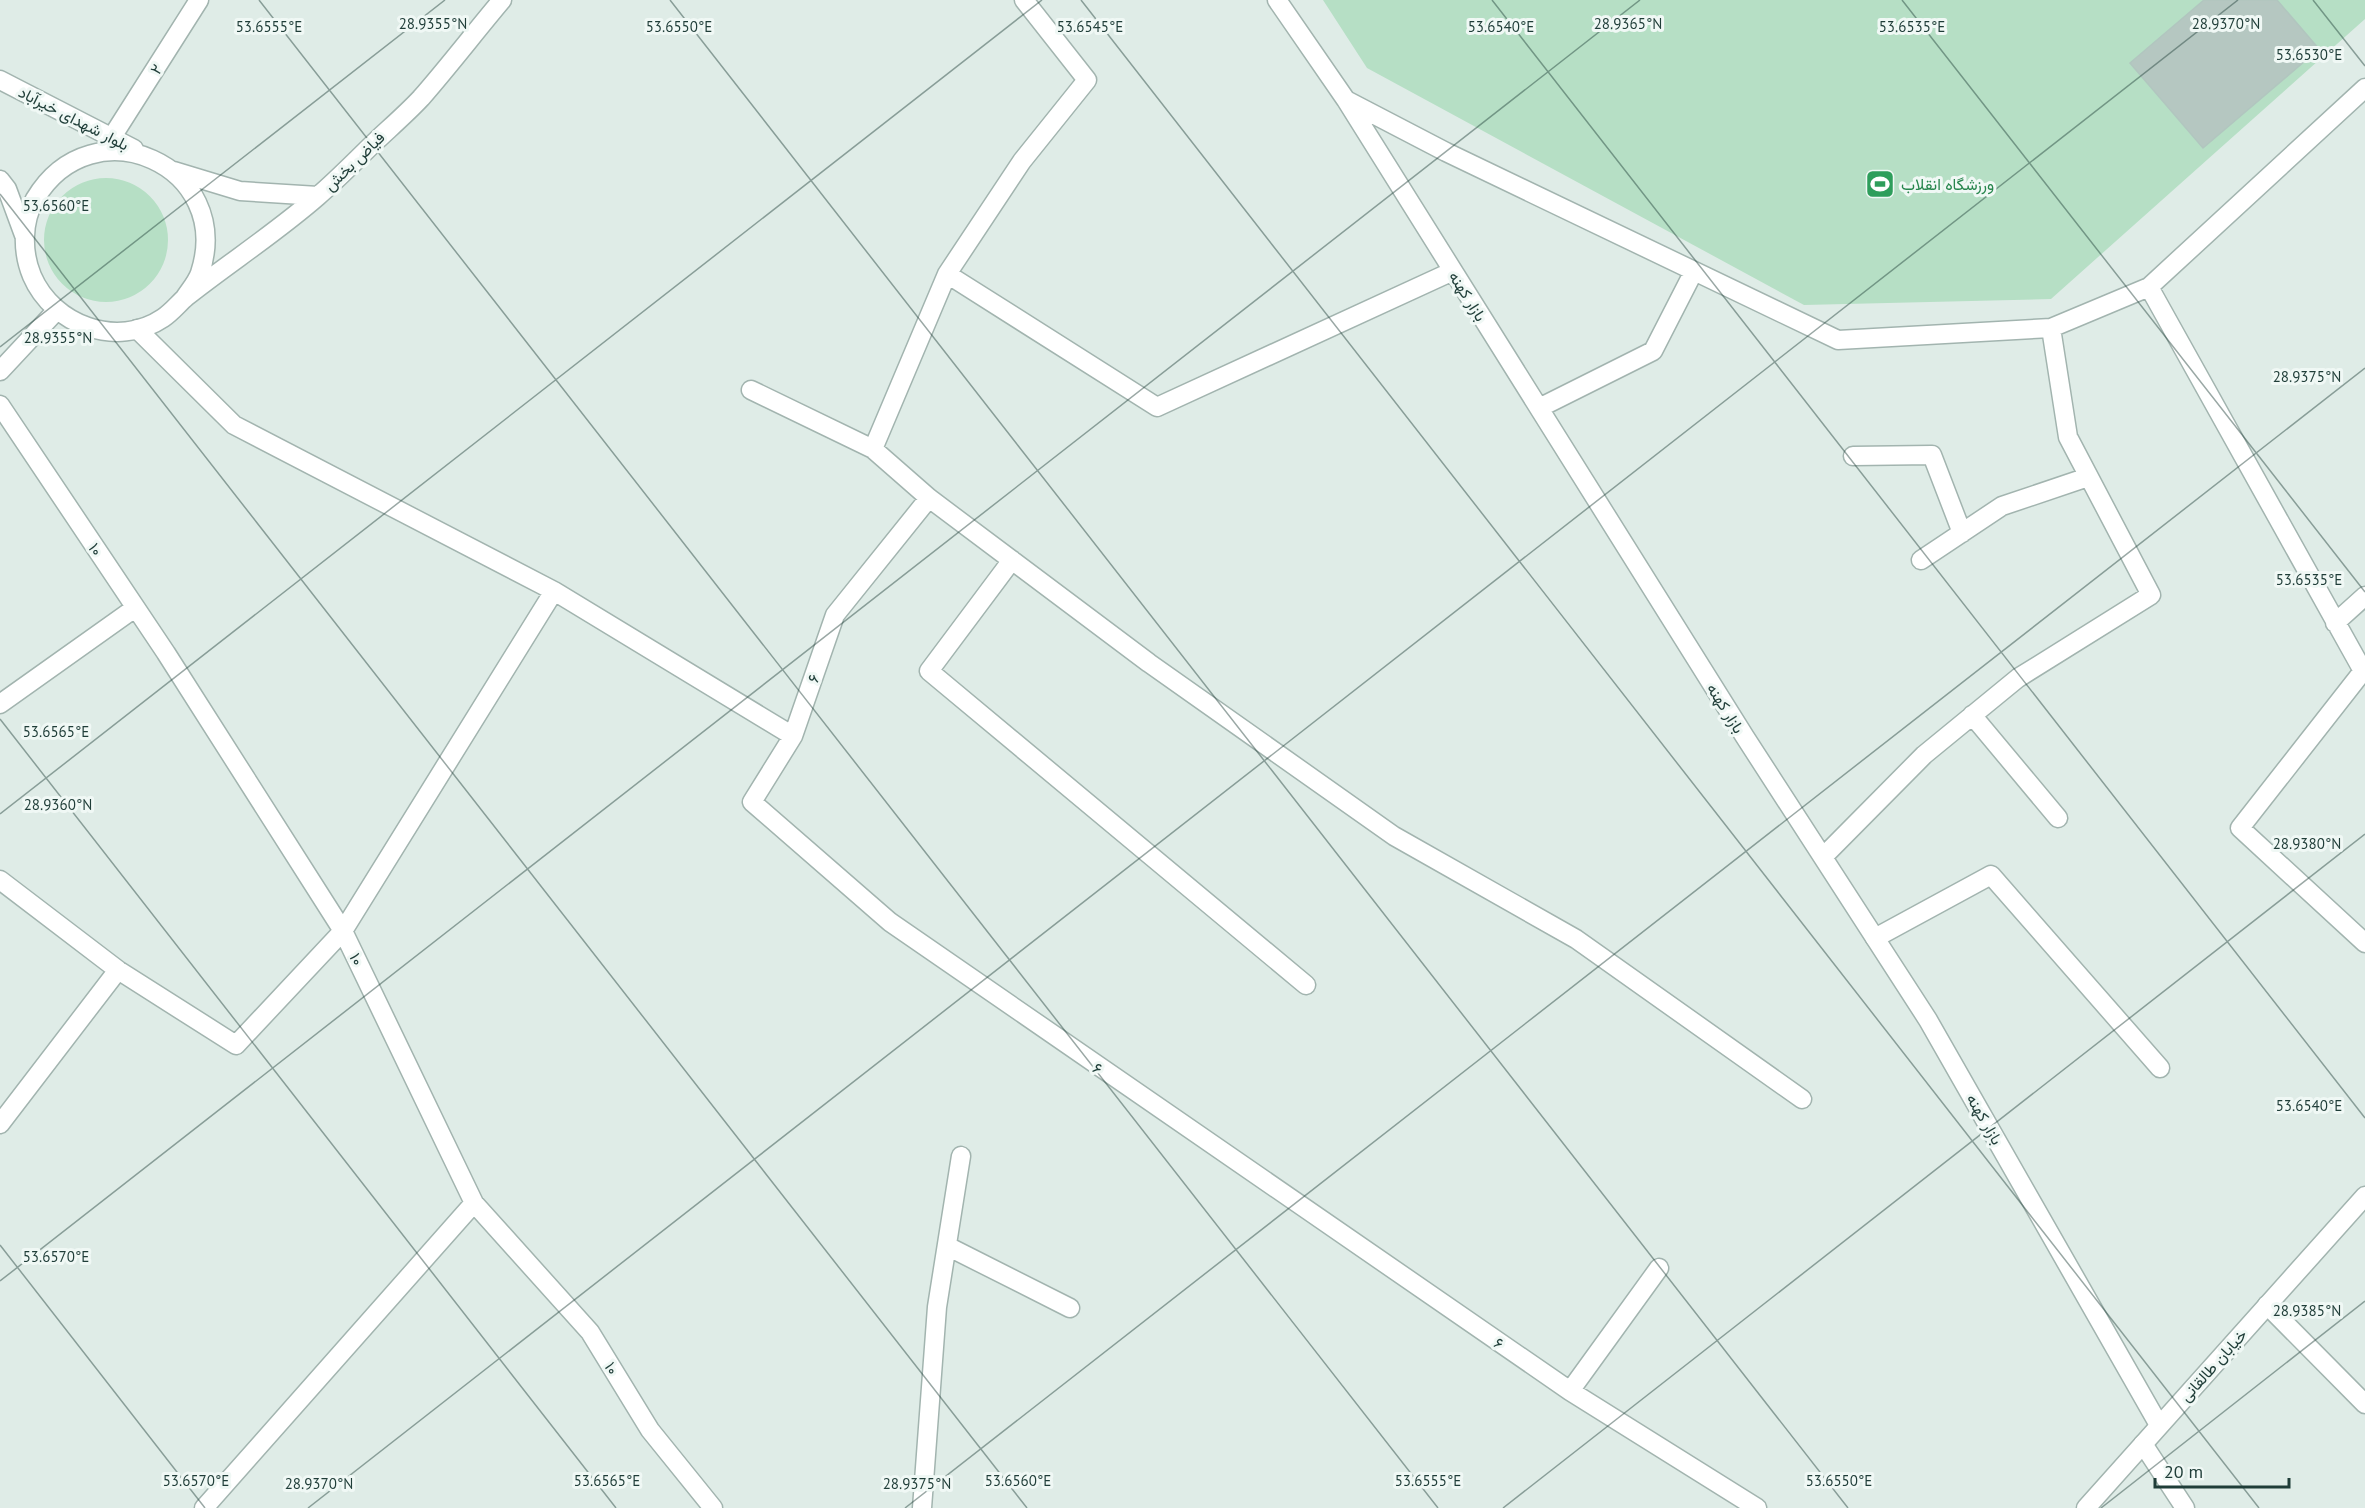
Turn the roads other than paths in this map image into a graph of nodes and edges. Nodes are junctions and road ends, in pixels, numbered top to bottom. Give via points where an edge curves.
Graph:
1 (199, 0) edge
2 (502, 0) edge
3 (1024, 0) edge
4 (1277, 0) edge
5 (0, 80) edge
6 (2365, 88) edge
7 (1346, 100) junction
8 (108, 145) junction
9 (174, 171) junction
10 (0, 180) edge
11 (318, 196) junction
12 (24, 235) junction
13 (1453, 271) junction
14 (1694, 271) junction
15 (946, 274) junction
16 (2149, 287) junction
17 (184, 299) junction
18 (56, 311) junction
19 (2050, 328) junction
20 (137, 329) junction
21 (0, 371) edge
22 (751, 390) dead end
23 (0, 405) edge
24 (1539, 408) junction
25 (873, 449) junction
26 (1853, 456) dead end
27 (2088, 477) junction
28 (929, 498) junction
29 (1962, 533) junction
30 (1012, 560) junction
31 (1921, 560) dead end
32 (554, 591) junction
33 (2365, 596) edge
34 (135, 608) junction
35 (2335, 623) junction
36 (0, 704) edge
37 (1972, 715) junction
38 (793, 736) junction
39 (2058, 818) dead end
40 (1822, 857) junction
41 (0, 880) edge
42 (343, 931) junction
43 (1875, 938) junction
44 (2365, 943) edge
45 (118, 970) junction
46 (1306, 985) dead end
47 (2160, 1068) dead end
48 (1802, 1099) dead end
49 (0, 1124) edge
50 (961, 1156) dead end
51 (2365, 1196) edge
52 (474, 1203) junction
53 (947, 1246) junction
54 (1659, 1268) dead end
55 (2267, 1305) junction
56 (1070, 1308) dead end
57 (1570, 1391) junction
58 (2365, 1404) edge
59 (2159, 1425) junction
60 (2143, 1444) junction
61 (204, 1508) edge
62 (713, 1508) edge
63 (922, 1508) edge
64 (1757, 1508) edge
65 (2086, 1508) edge
66 (2185, 1508) edge

1 - 8 street, ۲
2 - 11 street, فیاض بخش via 420,99
3 - 15 street via 1087,80 1022,161
4 - 7 street, بازار کهنه
5 - 8 street, بلوار شهدای خیرآباد
6 - 16 street
7 - 13 street, بازار کهنه
7 - 14 street
8 - 9 street via 149,156
8 - 12 street via 66,164 45,183 30,207
9 - 11 street via 240,191
9 - 17 street via 192,193 203,219 206,247 199,275
10 - 12 street
11 - 17 street, فیاض بخش
12 - 18 street via 26,263 38,289
13 - 15 street via 1157,407
13 - 24 street, بازار کهنه
14 - 19 street via 1838,340
14 - 24 street via 1653,351
15 - 25 street
16 - 19 street
16 - 35 street
17 - 20 street via 163,318
18 - 20 street via 81,326 109,332
18 - 21 street
19 - 27 street via 2068,437
20 - 32 street via 234,424
22 - 25 street
23 - 34 street, ۱۰
24 - 40 street, بازار کهنه
25 - 28 street
26 - 29 street via 1932,455
27 - 29 street via 2002,506
27 - 37 street via 2151,595 2018,678
28 - 30 street
28 - 38 street, ۶ via 835,615
29 - 31 street
30 - 46 street via 929,671
30 - 48 street via 1149,663 1394,836 1576,939
32 - 38 street
32 - 42 street
33 - 35 street
34 - 36 street
34 - 42 street, ۱۰
35 - 44 street via 2363,671 2240,828
37 - 39 street
37 - 40 street via 1924,755
38 - 57 street, ۶ via 752,802 890,922
40 - 43 street, بازار کهنه
41 - 45 street
42 - 45 street via 236,1045
42 - 52 street, ۱۰
43 - 47 street via 1991,874
43 - 59 street, بازار کهنه via 1928,1020
45 - 49 street
50 - 53 street
51 - 55 street, خیابان طالقانی
52 - 61 street
52 - 62 street, ۱۰ via 590,1332 650,1430
53 - 56 street
53 - 63 street via 937,1307
54 - 57 street
55 - 58 street
55 - 59 street, خیابان طالقانی
57 - 64 street, ۶
59 - 60 street, خیابان طالقانی
60 - 65 street, خیابان طالقانی
60 - 66 street

